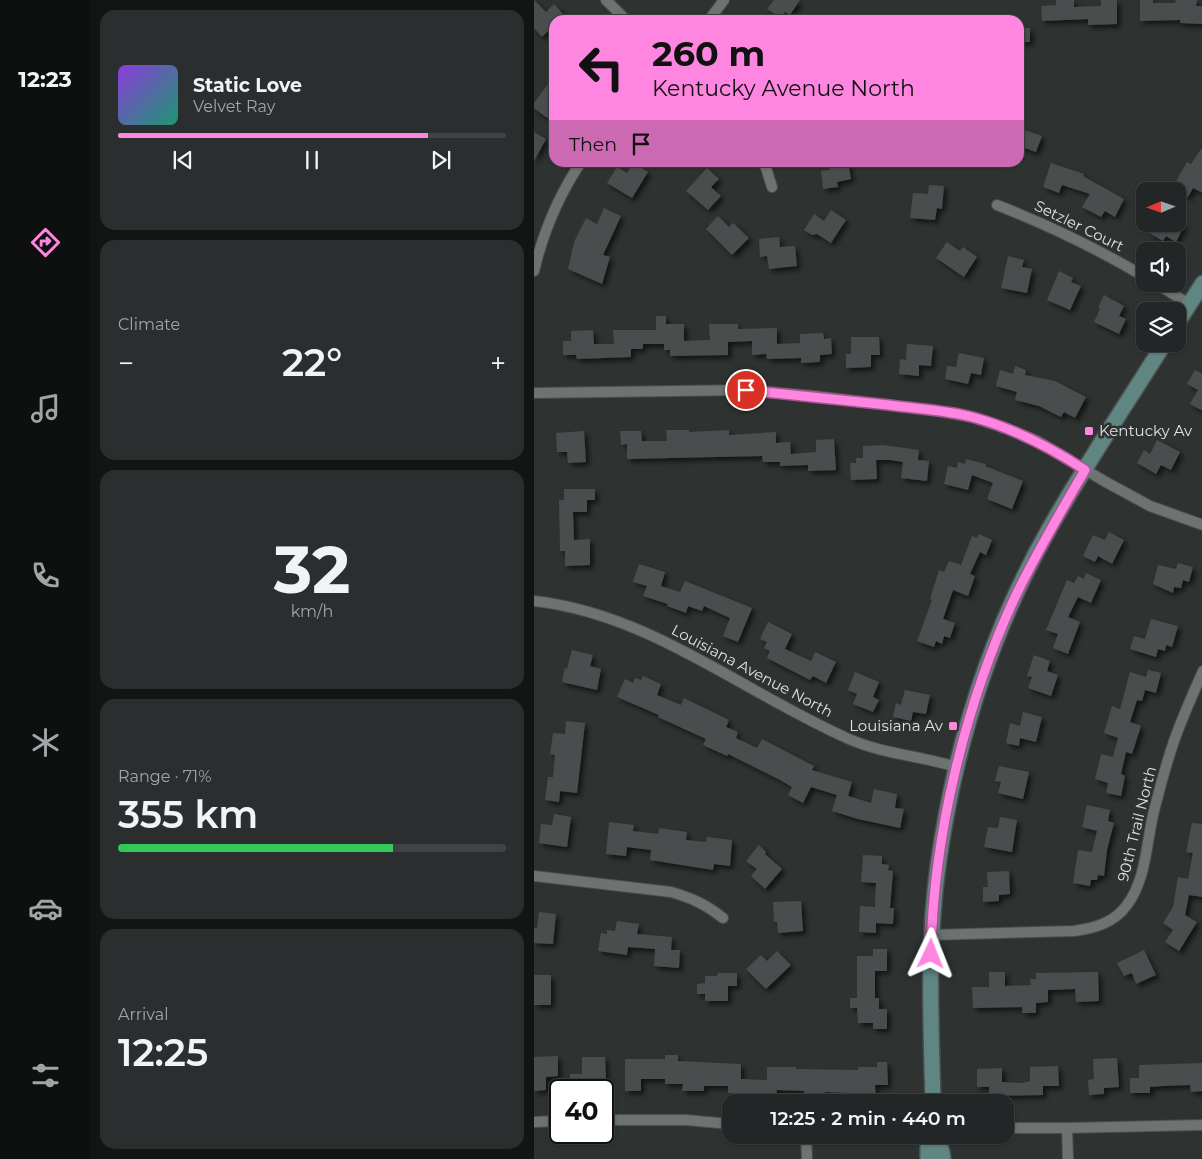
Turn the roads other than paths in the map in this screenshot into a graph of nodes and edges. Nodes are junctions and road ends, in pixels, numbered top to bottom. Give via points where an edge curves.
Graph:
1 (606, 0) edge
2 (724, 0) edge
3 (621, 15) edge
4 (713, 15) edge
5 (578, 167) edge
6 (766, 167) edge
7 (772, 187) dead end
8 (997, 205) dead end
9 (534, 271) edge
10 (1136, 272) edge
11 (1202, 283) edge
12 (1170, 292) edge
13 (1189, 304) junction
14 (1186, 309) edge
15 (1159, 352) edge
16 (534, 393) edge
17 (1085, 470) junction
18 (1202, 525) edge
19 (534, 601) edge
20 (1202, 671) edge
21 (956, 767) junction
22 (534, 876) edge
23 (723, 918) dead end
24 (932, 935) junction
25 (933, 1094) edge
26 (614, 1120) edge
27 (549, 1121) edge
28 (534, 1122) edge
29 (722, 1123) edge
30 (1202, 1125) edge
31 (1014, 1128) edge
32 (1067, 1128) junction
33 (806, 1144) edge
34 (929, 1144) edge
35 (939, 1144) edge
36 (807, 1159) edge
37 (928, 1159) edge
38 (942, 1159) edge
39 (1068, 1159) edge

1 - 3 street
2 - 4 street
5 - 9 street via 556,207
6 - 7 street
8 - 10 street, Setzler Court via 1038,221
11 - 13 street
12 - 13 street
13 - 14 street
15 - 17 street
16 - 17 street via 746,390 937,411 972,417 1005,428 1037,441
17 - 18 street via 1150,506
17 - 21 street via 1015,597 987,665
19 - 21 street, Louisiana Avenue North via 589,611 631,626 850,739
20 - 24 street, 90th Trail North via 1174,742 1155,806 1139,882 1126,907 1111,920 1094,928 1074,931
21 - 24 street via 938,867
22 - 23 street via 671,892 707,906
24 - 25 street
26 - 29 street
27 - 28 street
30 - 32 street
31 - 32 street
32 - 39 street
33 - 36 street
34 - 37 street
35 - 38 street

